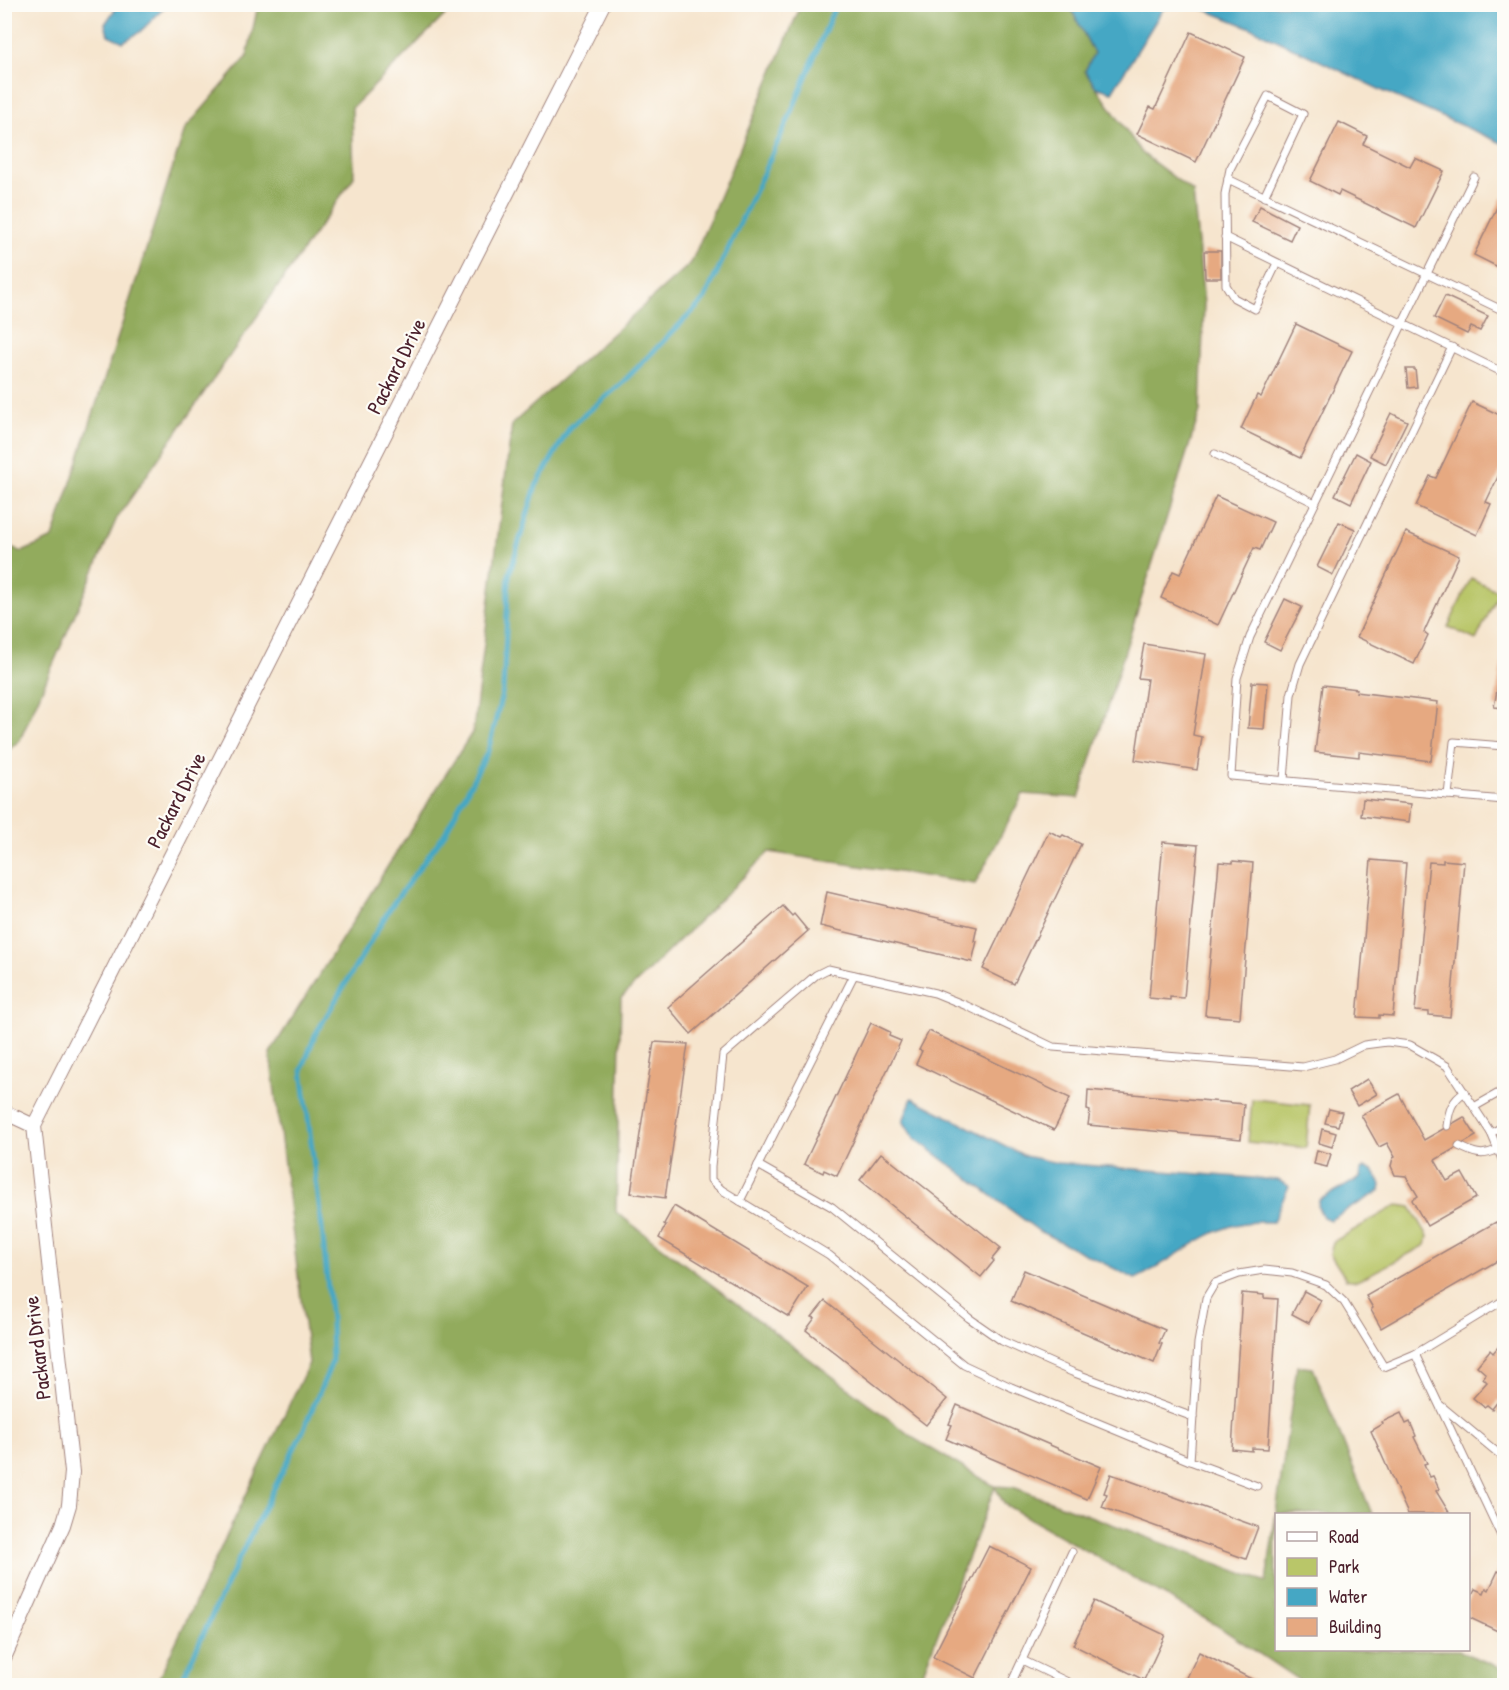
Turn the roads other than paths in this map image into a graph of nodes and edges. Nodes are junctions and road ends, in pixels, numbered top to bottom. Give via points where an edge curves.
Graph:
1 (603, 4) edge
2 (1474, 177) dead end
3 (1228, 179) junction
4 (1264, 196) junction
5 (1225, 237) junction
6 (1277, 263) junction
7 (1427, 274) junction
8 (1504, 312) edge
9 (1403, 323) junction
10 (1452, 347) junction
11 (1504, 373) edge
12 (1215, 454) dead end
13 (1315, 503) junction
14 (1504, 746) edge
15 (1284, 780) junction
16 (1448, 795) junction
17 (1504, 800) edge
18 (854, 975) junction
19 (1504, 1090) edge
20 (1465, 1092) junction
21 (1474, 1107) junction
22 (4, 1112) edge
23 (34, 1126) junction
24 (1448, 1126) dead end
25 (1504, 1126) edge
26 (1491, 1133) junction
27 (1459, 1146) dead end
28 (1496, 1150) junction
29 (1504, 1164) edge
30 (758, 1165) junction
31 (740, 1200) junction
32 (1504, 1300) edge
33 (1415, 1354) junction
34 (1438, 1404) junction
35 (1193, 1417) junction
36 (1504, 1458) edge
37 (1190, 1461) junction
38 (1257, 1486) dead end
39 (1504, 1542) edge
40 (1072, 1552) dead end
41 (4, 1658) edge
42 (1022, 1660) junction
43 (1010, 1686) edge
44 (1076, 1686) edge

1 - 23 street, Packard Drive
2 - 7 lane
3 - 4 lane
3 - 4 lane via 1268,96 1303,114
3 - 5 lane
4 - 7 lane
5 - 6 lane
5 - 6 lane via 1226,285 1234,298 1255,309
6 - 9 lane
7 - 8 lane
7 - 9 lane
9 - 10 lane
9 - 13 lane
10 - 11 lane
10 - 15 lane via 1300,664 1291,695
12 - 13 lane
13 - 15 lane via 1250,637 1237,678 1232,776
14 - 16 lane via 1454,742
15 - 16 lane
16 - 17 lane
18 - 20 lane via 935,993 1053,1047 1303,1068 1364,1045 1410,1045 1447,1066
18 - 30 lane
18 - 31 lane via 828,969 816,975 723,1055 711,1180
19 - 21 lane
20 - 21 lane
20 - 24 lane via 1449,1109
21 - 26 lane
22 - 23 street
23 - 41 street, Packard Drive via 72,1473 63,1526
25 - 26 lane
26 - 28 lane
27 - 28 lane via 1476,1154
28 - 29 lane
30 - 31 lane
30 - 35 lane via 832,1208 1002,1341
31 - 37 lane via 829,1255 964,1365
32 - 33 lane
33 - 34 lane
33 - 35 lane via 1384,1367 1344,1302 1326,1285 1292,1273 1264,1270 1239,1274 1215,1283 1206,1298 1198,1343
34 - 36 lane
34 - 39 lane
35 - 37 lane
37 - 38 lane
40 - 42 lane
42 - 43 lane
42 - 44 lane

